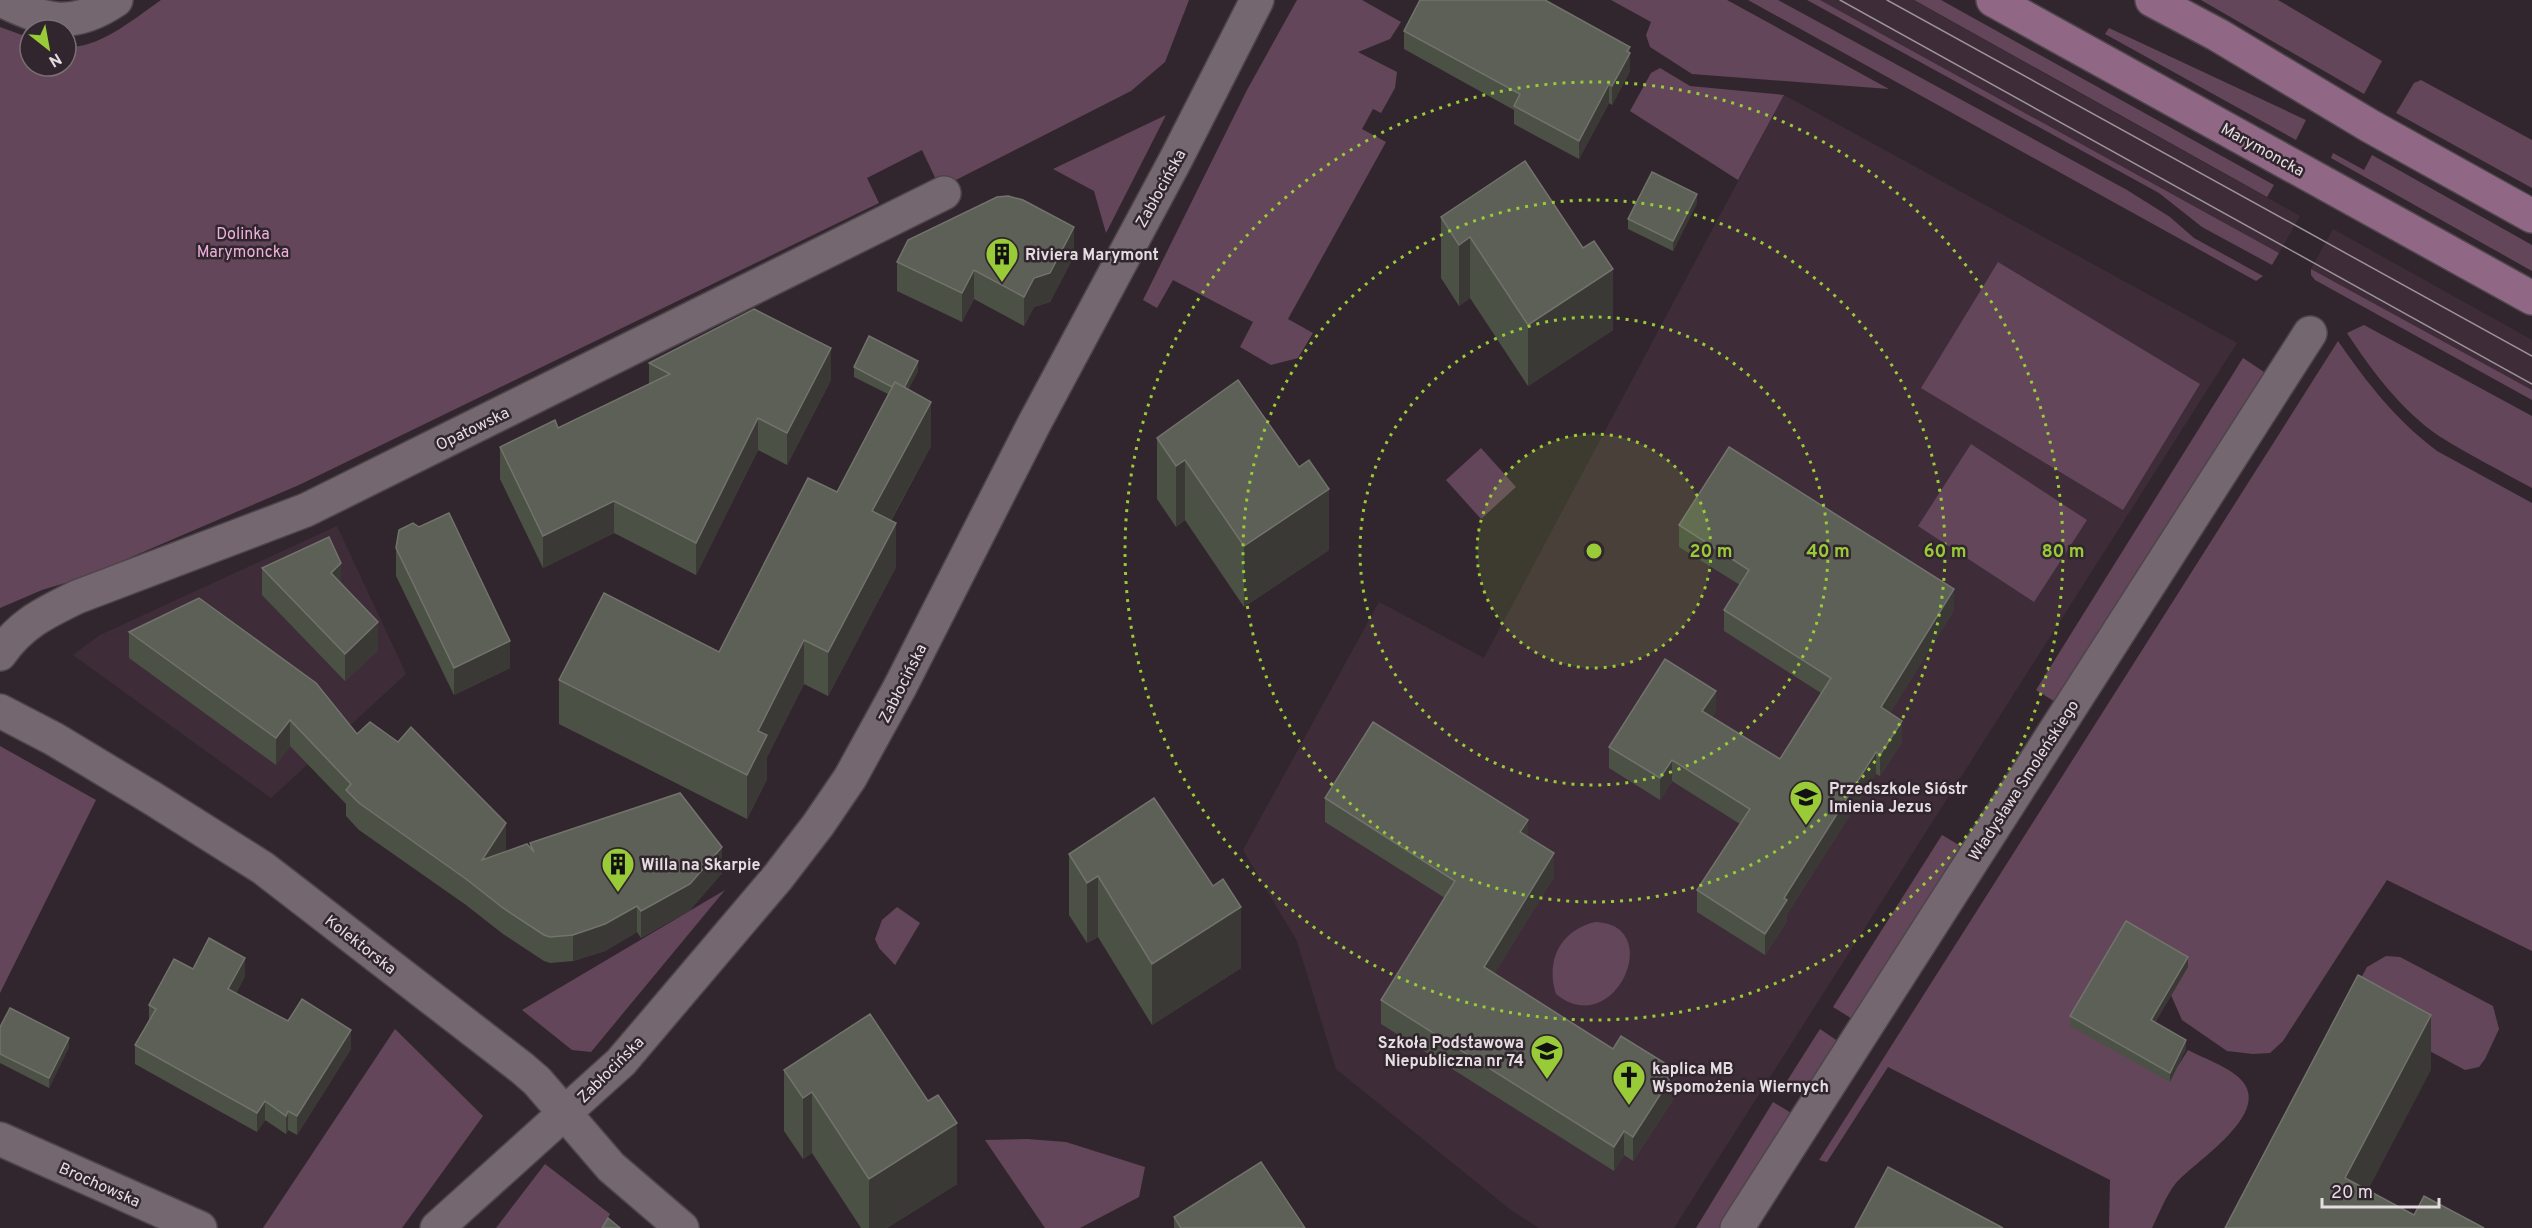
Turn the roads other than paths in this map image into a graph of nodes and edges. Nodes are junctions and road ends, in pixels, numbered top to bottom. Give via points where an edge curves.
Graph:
1 (1, 0) edge
2 (116, 0) edge
3 (1244, 0) edge
4 (1257, 0) edge
5 (1993, 0) edge
6 (2152, 0) edge
7 (1234, 44) junction
8 (944, 193) dead end
9 (2532, 216) edge
10 (2532, 298) edge
11 (2310, 333) dead end
12 (0, 654) edge
13 (0, 711) edge
14 (563, 1114) junction
15 (0, 1139) edge
16 (200, 1228) edge
17 (437, 1228) edge
18 (682, 1228) edge
19 (1737, 1228) edge

1 - 2 street via 47,19 71,21
3 - 7 street, Zabłocińska
4 - 7 street, Zabłocińska
5 - 10 main road, Marymoncka
6 - 9 main road
7 - 14 street, Zabłocińska via 850,778 778,877 621,1062
8 - 12 street, Opatowska via 306,510 41,614 16,632
11 - 19 street, Władysława Smoleńskiego
13 - 14 street, Kolektorska via 153,798 263,868 507,1055 537,1081
14 - 17 street, Zabłocińska
14 - 18 street, Kolektorska via 611,1167
15 - 16 street, Brochowska

